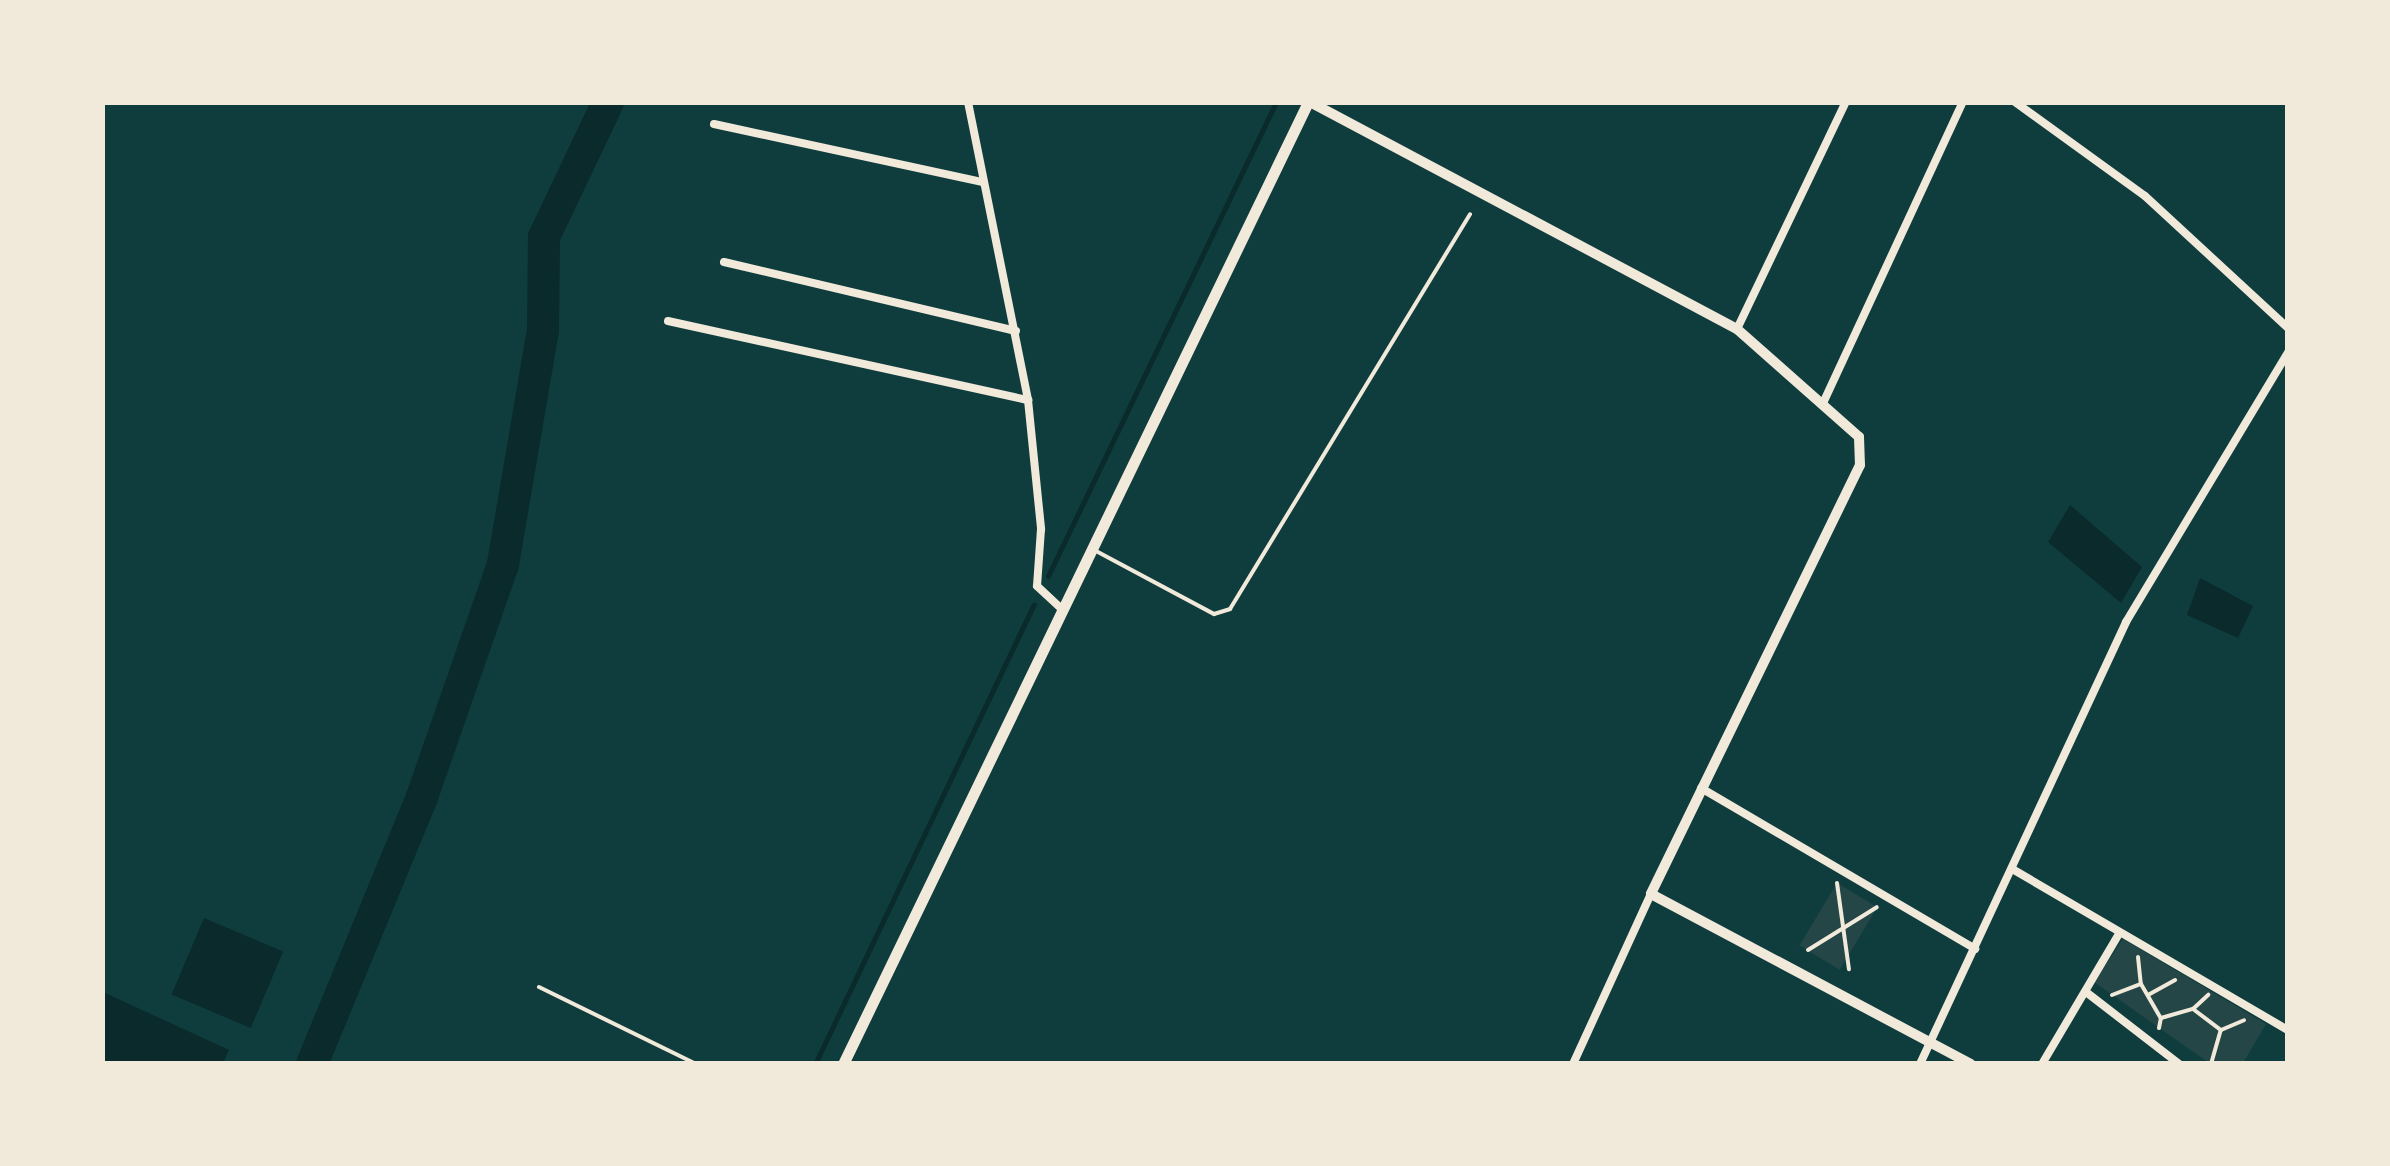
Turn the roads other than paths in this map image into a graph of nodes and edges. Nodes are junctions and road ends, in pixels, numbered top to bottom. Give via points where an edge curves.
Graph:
1 (968, 102) edge
2 (1309, 102) edge
3 (1846, 102) edge
4 (1963, 102) edge
5 (2014, 102) edge
6 (714, 124) dead end
7 (984, 182) junction
8 (1470, 214) dead end
9 (724, 262) dead end
10 (668, 321) dead end
11 (2288, 328) edge
12 (1738, 329) junction
13 (1016, 331) junction
14 (2288, 352) edge
15 (1028, 400) junction
16 (1824, 401) junction
17 (1092, 549) junction
18 (1062, 609) junction
19 (1701, 788) junction
20 (2014, 870) junction
21 (1650, 894) junction
22 (2119, 934) junction
23 (1976, 949) junction
24 (539, 986) dead end
25 (2086, 992) junction
26 (2288, 1030) edge
27 (1932, 1036) junction
28 (696, 1064) edge
29 (843, 1064) edge
30 (1573, 1064) edge
31 (1920, 1064) edge
32 (1971, 1064) edge
33 (2042, 1064) edge
34 (2180, 1064) edge

1 - 7 street
2 - 12 street
2 - 17 main road
3 - 12 street
4 - 16 street
5 - 11 street via 2146,196
6 - 7 street
7 - 13 street
8 - 17 lane via 1230,609 1214,614
9 - 13 street
10 - 15 street
12 - 16 street
13 - 15 street
14 - 20 street via 2126,622
15 - 18 street via 1041,528 1037,586
16 - 19 street via 1862,451
17 - 18 main road
18 - 29 main road
19 - 21 street
19 - 23 street
20 - 22 street
20 - 23 street
21 - 27 street
21 - 30 street
22 - 25 street
22 - 26 street
23 - 27 street
24 - 28 lane
25 - 33 street
25 - 34 street
27 - 31 street
27 - 32 street

